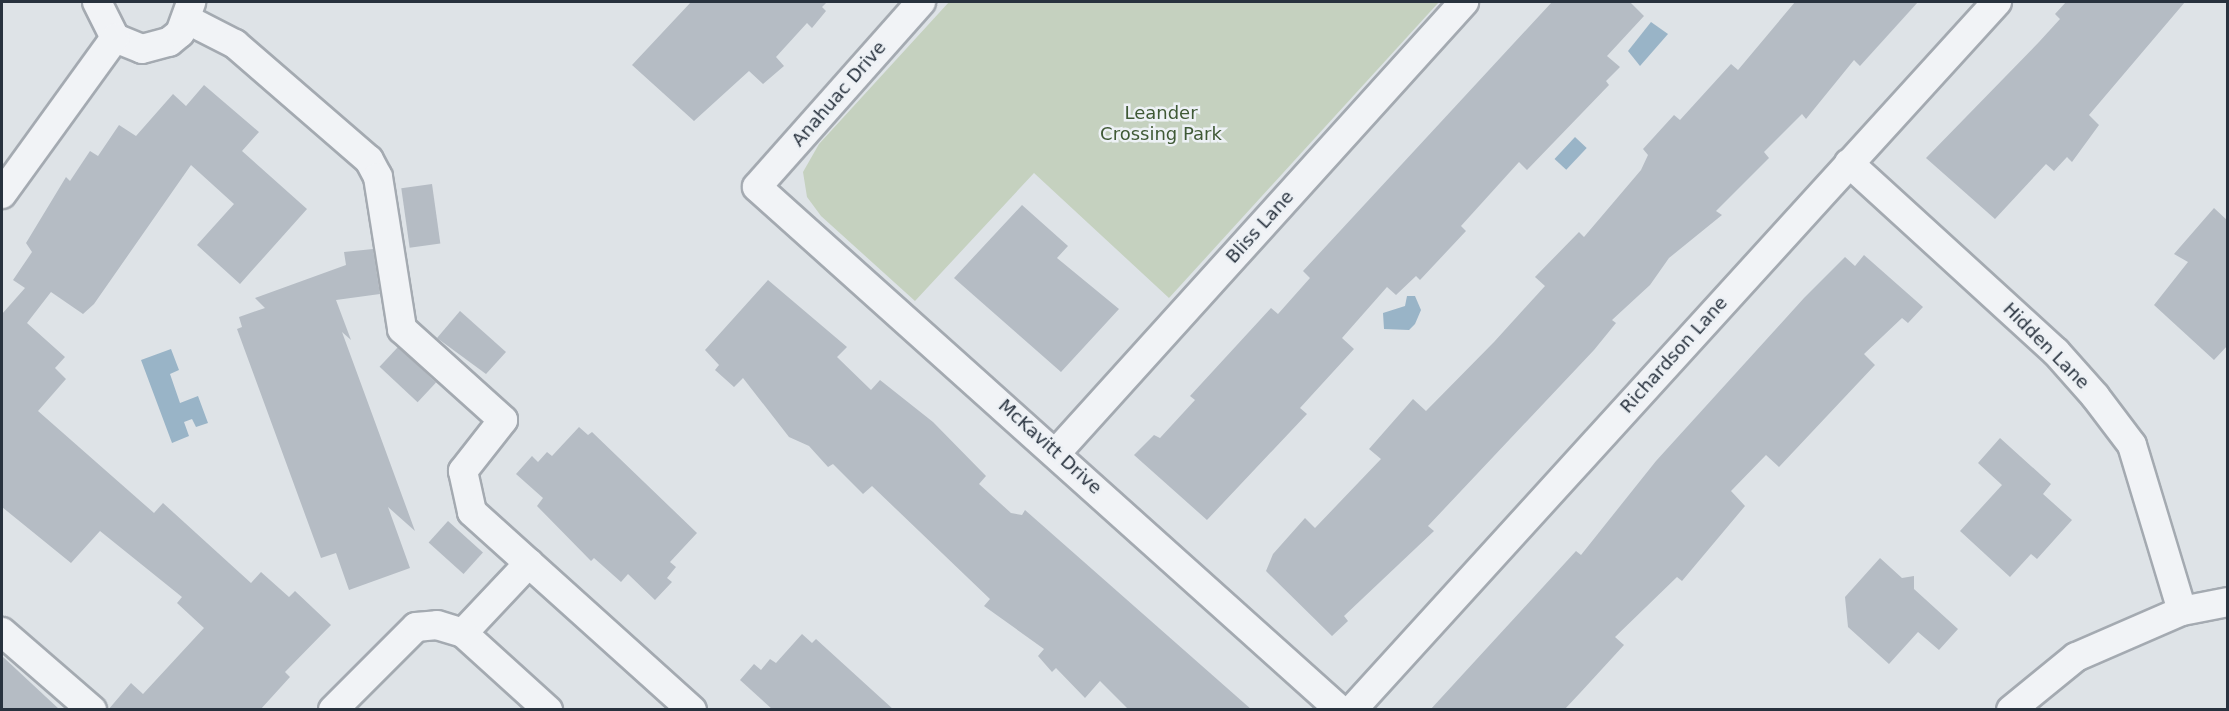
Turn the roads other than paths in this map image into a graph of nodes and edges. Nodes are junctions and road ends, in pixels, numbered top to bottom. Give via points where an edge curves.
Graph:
1 (97, 2) edge
2 (921, 2) edge
3 (1464, 2) edge
4 (1997, 2) edge
5 (190, 11) edge
6 (115, 39) junction
7 (1849, 164) junction
8 (757, 188) joint
9 (2, 195) edge
10 (1057, 452) junction
11 (529, 562) junction
12 (2228, 602) edge
13 (2182, 611) junction
14 (2, 632) edge
15 (463, 633) junction
16 (92, 710) edge
17 (333, 710) edge
18 (548, 710) edge
19 (692, 710) edge
20 (1340, 710) edge
21 (1352, 710) edge
22 (2011, 710) edge

1 - 6 street
2 - 8 street, Anahuac Drive
3 - 10 street, Bliss Lane
4 - 7 street, Richardson Lane
5 - 6 street via 169,42 156,47 142,49
5 - 11 street via 235,44 369,160 378,177 402,329 503,420 463,471 472,512
6 - 9 street
7 - 13 street, Hidden Lane via 2056,352 2108,412 2132,445
7 - 21 street, Richardson Lane
8 - 10 street, McKavitt Drive
10 - 20 street, McKavitt Drive
11 - 15 street
11 - 19 street
12 - 13 street
13 - 22 street via 2076,657
14 - 16 street
15 - 17 street via 437,625 417,627
15 - 18 street

